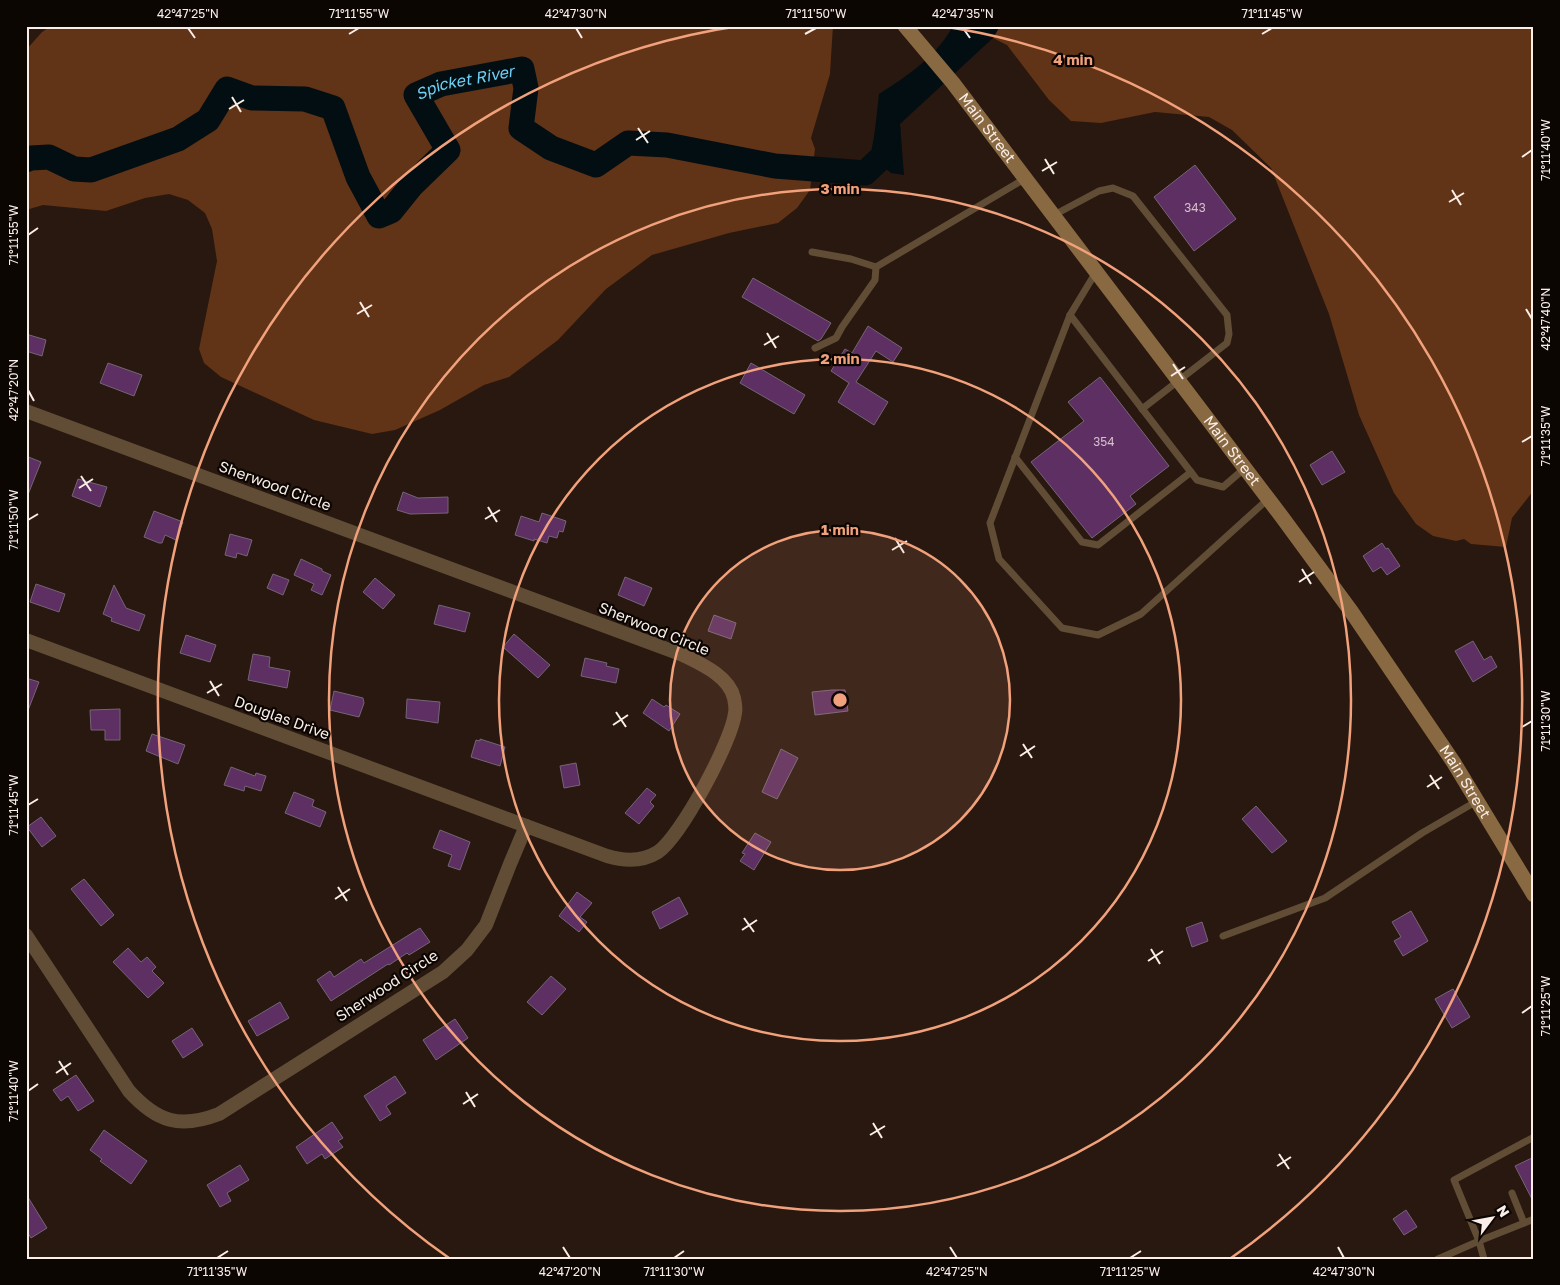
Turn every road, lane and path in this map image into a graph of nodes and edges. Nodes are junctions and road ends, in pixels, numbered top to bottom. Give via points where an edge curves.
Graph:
1 (905, 26) edge
2 (1026, 178) junction
3 (1054, 215) junction
4 (812, 252) dead end
5 (876, 267) junction
6 (1096, 272) junction
7 (1070, 315) junction
8 (815, 348) dead end
9 (1178, 380) junction
10 (1142, 409) junction
11 (26, 411) edge
12 (1015, 457) junction
13 (1245, 468) junction
14 (1192, 472) junction
15 (1269, 499) junction
16 (26, 640) edge
17 (1477, 801) junction
18 (526, 826) junction
19 (1534, 895) edge
20 (26, 935) edge
21 (1223, 936) dead end
22 (1534, 1137) edge
23 (1512, 1193) dead end
24 (1534, 1219) edge
25 (1524, 1223) junction
26 (1479, 1241) junction
27 (1438, 1259) edge
28 (1484, 1259) edge

1 - 2 main road, Main Street via 953,82
2 - 3 main road, Main Street
2 - 5 lane
3 - 6 main road, Main Street
3 - 9 lane via 1099,191 1113,188 1133,196 1227,315 1227,343
4 - 5 lane
5 - 8 lane via 875,280 836,338
6 - 7 lane
6 - 9 main road, Main Street
7 - 10 lane
7 - 12 lane
9 - 10 lane
9 - 13 main road, Main Street
10 - 14 lane
11 - 18 street, Sherwood Circle via 668,649 712,671 725,682 734,696 735,713 731,729 678,831 657,852 638,860 622,860
12 - 14 lane via 1082,542 1098,544
12 - 15 lane via 990,523 999,559 1062,628 1098,635 1142,614
13 - 14 lane via 1223,488 1198,480
13 - 15 main road, Main Street
15 - 17 main road, Main Street via 1423,715
16 - 18 street, Douglas Drive
17 - 19 main road, Main Street
17 - 21 lane via 1422,832 1325,898
18 - 20 street, Sherwood Circle via 486,925 467,950 443,972 219,1114 203,1120 169,1120 140,1103
22 - 26 lane via 1454,1180
23 - 25 lane
24 - 25 lane
25 - 26 lane
26 - 27 lane
26 - 28 lane

